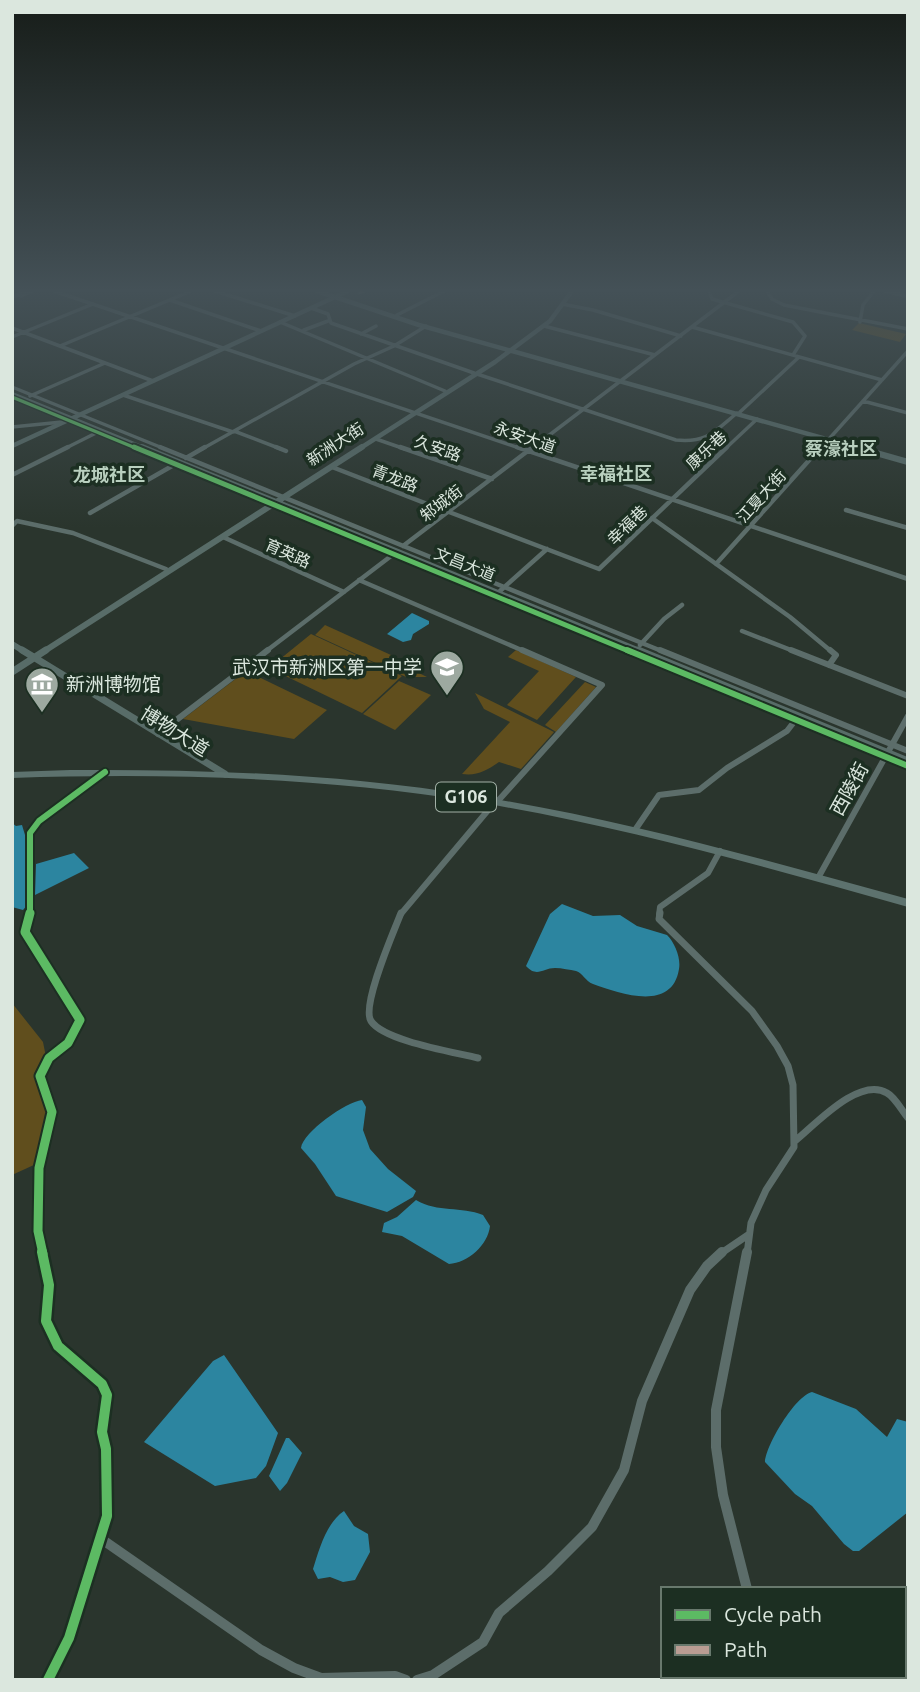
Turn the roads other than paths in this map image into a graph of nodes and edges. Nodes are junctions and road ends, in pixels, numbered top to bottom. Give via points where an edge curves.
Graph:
1 (89, 370) edge
2 (124, 370) edge
3 (177, 370) edge
4 (289, 370) edge
5 (346, 370) edge
6 (396, 370) edge
7 (466, 370) edge
8 (480, 370) edge
9 (591, 370) edge
10 (635, 370) edge
11 (785, 370) edge
12 (846, 370) edge
13 (892, 370) edge
14 (475, 373) junction
15 (623, 379) junction
16 (882, 380) junction
17 (153, 381) junction
18 (324, 382) junction
19 (446, 391) junction
20 (12, 392) edge
21 (123, 395) junction
22 (29, 396) junction
23 (863, 401) junction
24 (583, 410) junction
25 (414, 412) junction
26 (739, 413) junction
27 (908, 414) edge
28 (72, 418) junction
29 (757, 419) junction
30 (12, 428) edge
31 (100, 431) junction
32 (234, 431) junction
33 (376, 439) junction
34 (829, 439) junction
35 (12, 446) edge
36 (286, 451) dead end
37 (529, 451) junction
38 (180, 461) junction
39 (908, 461) edge
40 (332, 467) junction
41 (12, 475) edge
42 (492, 480) junction
43 (671, 499) junction
44 (277, 500) junction
45 (846, 510) dead end
46 (449, 512) junction
47 (90, 513) dead end
48 (652, 518) junction
49 (12, 526) edge
50 (750, 526) junction
51 (908, 528) edge
52 (223, 537) junction
53 (547, 549) junction
54 (398, 550) junction
55 (716, 564) junction
56 (166, 569) junction
57 (599, 569) joint
58 (908, 579) edge
59 (359, 580) junction
60 (502, 589) junction
61 (344, 592) junction
62 (682, 606) dead end
63 (742, 631) dead end
64 (640, 645) junction
65 (13, 649) edge
66 (32, 659) junction
67 (830, 665) junction
68 (12, 672) edge
69 (908, 696) edge
70 (908, 716) edge
71 (797, 718) junction
72 (158, 734) junction
73 (888, 751) junction
74 (908, 751) edge
75 (908, 761) edge
76 (105, 772) junction
77 (214, 774) junction
78 (225, 774) junction
79 (12, 775) edge
80 (496, 802) junction
81 (635, 830) junction
82 (720, 850) junction
83 (818, 878) junction
84 (908, 903) edge
85 (478, 1058) dead end
86 (908, 1118) edge
87 (795, 1141) junction
88 (748, 1236) junction
89 (100, 1538) junction
90 (746, 1587) edge
91 (319, 1679) edge
92 (419, 1679) edge
93 (48, 1680) edge
94 (406, 1680) edge

1 - 22 street
2 - 17 street
3 - 17 main road
4 - 18 street, 永安大道
5 - 18 street
6 - 19 street
7 - 14 street
8 - 14 main road, 新洲大街
9 - 15 main road
10 - 15 street, 邾城街
11 - 26 street
12 - 16 street
13 - 16 street, 江夏大街
14 - 19 main road, 新洲大街
14 - 24 street
14 - 25 main road, 新洲大街
15 - 24 street, 邾城街
15 - 26 main road
16 - 23 street, 江夏大街
17 - 21 main road
18 - 25 street, 永安大道
18 - 32 street
19 - 25 main road, 新洲大街
20 - 22 main road, 文昌大道
20 - 28 main road, 文昌大道
21 - 28 main road
21 - 32 street
22 - 28 main road, 文昌大道
23 - 27 street
23 - 34 street, 江夏大街
24 - 26 street via 657,436 691,442 708,438
24 - 37 street, 邾城街
25 - 33 main road, 新洲大街
25 - 37 street, 永安大道
25 - 44 main road, 新洲大街
26 - 29 main road
26 - 34 main road
28 - 30 street
28 - 31 main road, 文昌大道
28 - 35 main road
28 - 38 main road, 文昌大道
29 - 34 main road
29 - 43 street, 康乐巷
31 - 38 main road, 文昌大道
31 - 41 street
32 - 36 street
32 - 38 street
33 - 40 main road, 新洲大街
33 - 42 street, 久安路
34 - 39 main road
34 - 50 street, 江夏大街
37 - 42 street, 邾城街
37 - 43 street, 永安大道
38 - 44 main road, 文昌大道
38 - 47 street
40 - 44 main road, 新洲大街
40 - 46 street, 青龙路
42 - 46 street, 邾城街
43 - 48 street, 幸福巷
43 - 50 street, 永安大道
44 - 52 main road, 新洲大街
44 - 54 main road, 文昌大道
44 - 56 main road, 新洲大街
45 - 51 street
46 - 53 street, 青龙路
46 - 54 street, 邾城街
48 - 55 street
48 - 57 street, 幸福巷
49 - 56 street via 17,521 73,533
50 - 55 street, 江夏大街
50 - 58 street, 永安大道
52 - 61 street, 育英路
52 - 66 main road, 新洲大街
53 - 57 street, 青龙路
53 - 60 street
54 - 59 street, 邾城街
54 - 60 main road, 文昌大道
54 - 71 main road, 文昌大道
55 - 67 street via 836,655
56 - 66 main road, 新洲大街 via 39,650
59 - 61 street, 邾城街
59 - 80 street via 601,685
60 - 64 main road, 文昌大道
61 - 72 street, 邾城街
62 - 64 street
63 - 67 street
64 - 73 main road, 文昌大道
65 - 66 main road, 博物大道
66 - 68 main road
66 - 72 main road, 博物大道
66 - 77 main road, 博物大道
67 - 69 street
70 - 73 street, 西陵街
71 - 73 main road, 文昌大道
71 - 81 street via 787,731 699,790 659,795
72 - 78 main road, 博物大道
73 - 74 street
73 - 75 main road, 文昌大道
73 - 83 street, 西陵街
76 - 77 highway, G106
76 - 79 highway, G106
76 - 89 street via 30,832 30,914 25,928 29,942 79,1016 68,1044 49,1058 40,1074 52,1112 40,1168 38,1231 52,1339 107,1392 102,1432 107,1516
77 - 78 highway, G106
78 - 80 highway, G106 via 370,784
80 - 81 highway, G106
80 - 85 street via 405,907 369,1011 372,1023 389,1034
81 - 82 highway, G106
82 - 83 highway, G106
82 - 87 street via 708,873 662,905 658,917 752,1011 777,1046 792,1078
83 - 84 highway, G106
86 - 87 street via 888,1093 871,1091 840,1101
87 - 88 street via 761,1199
88 - 90 street via 743,1287 715,1423 728,1520
88 - 92 street via 707,1266 690,1290 642,1401 624,1470 589,1531 499,1613 483,1642 433,1675
89 - 91 street via 261,1650
89 - 93 street via 69,1638
91 - 94 street via 395,1676

